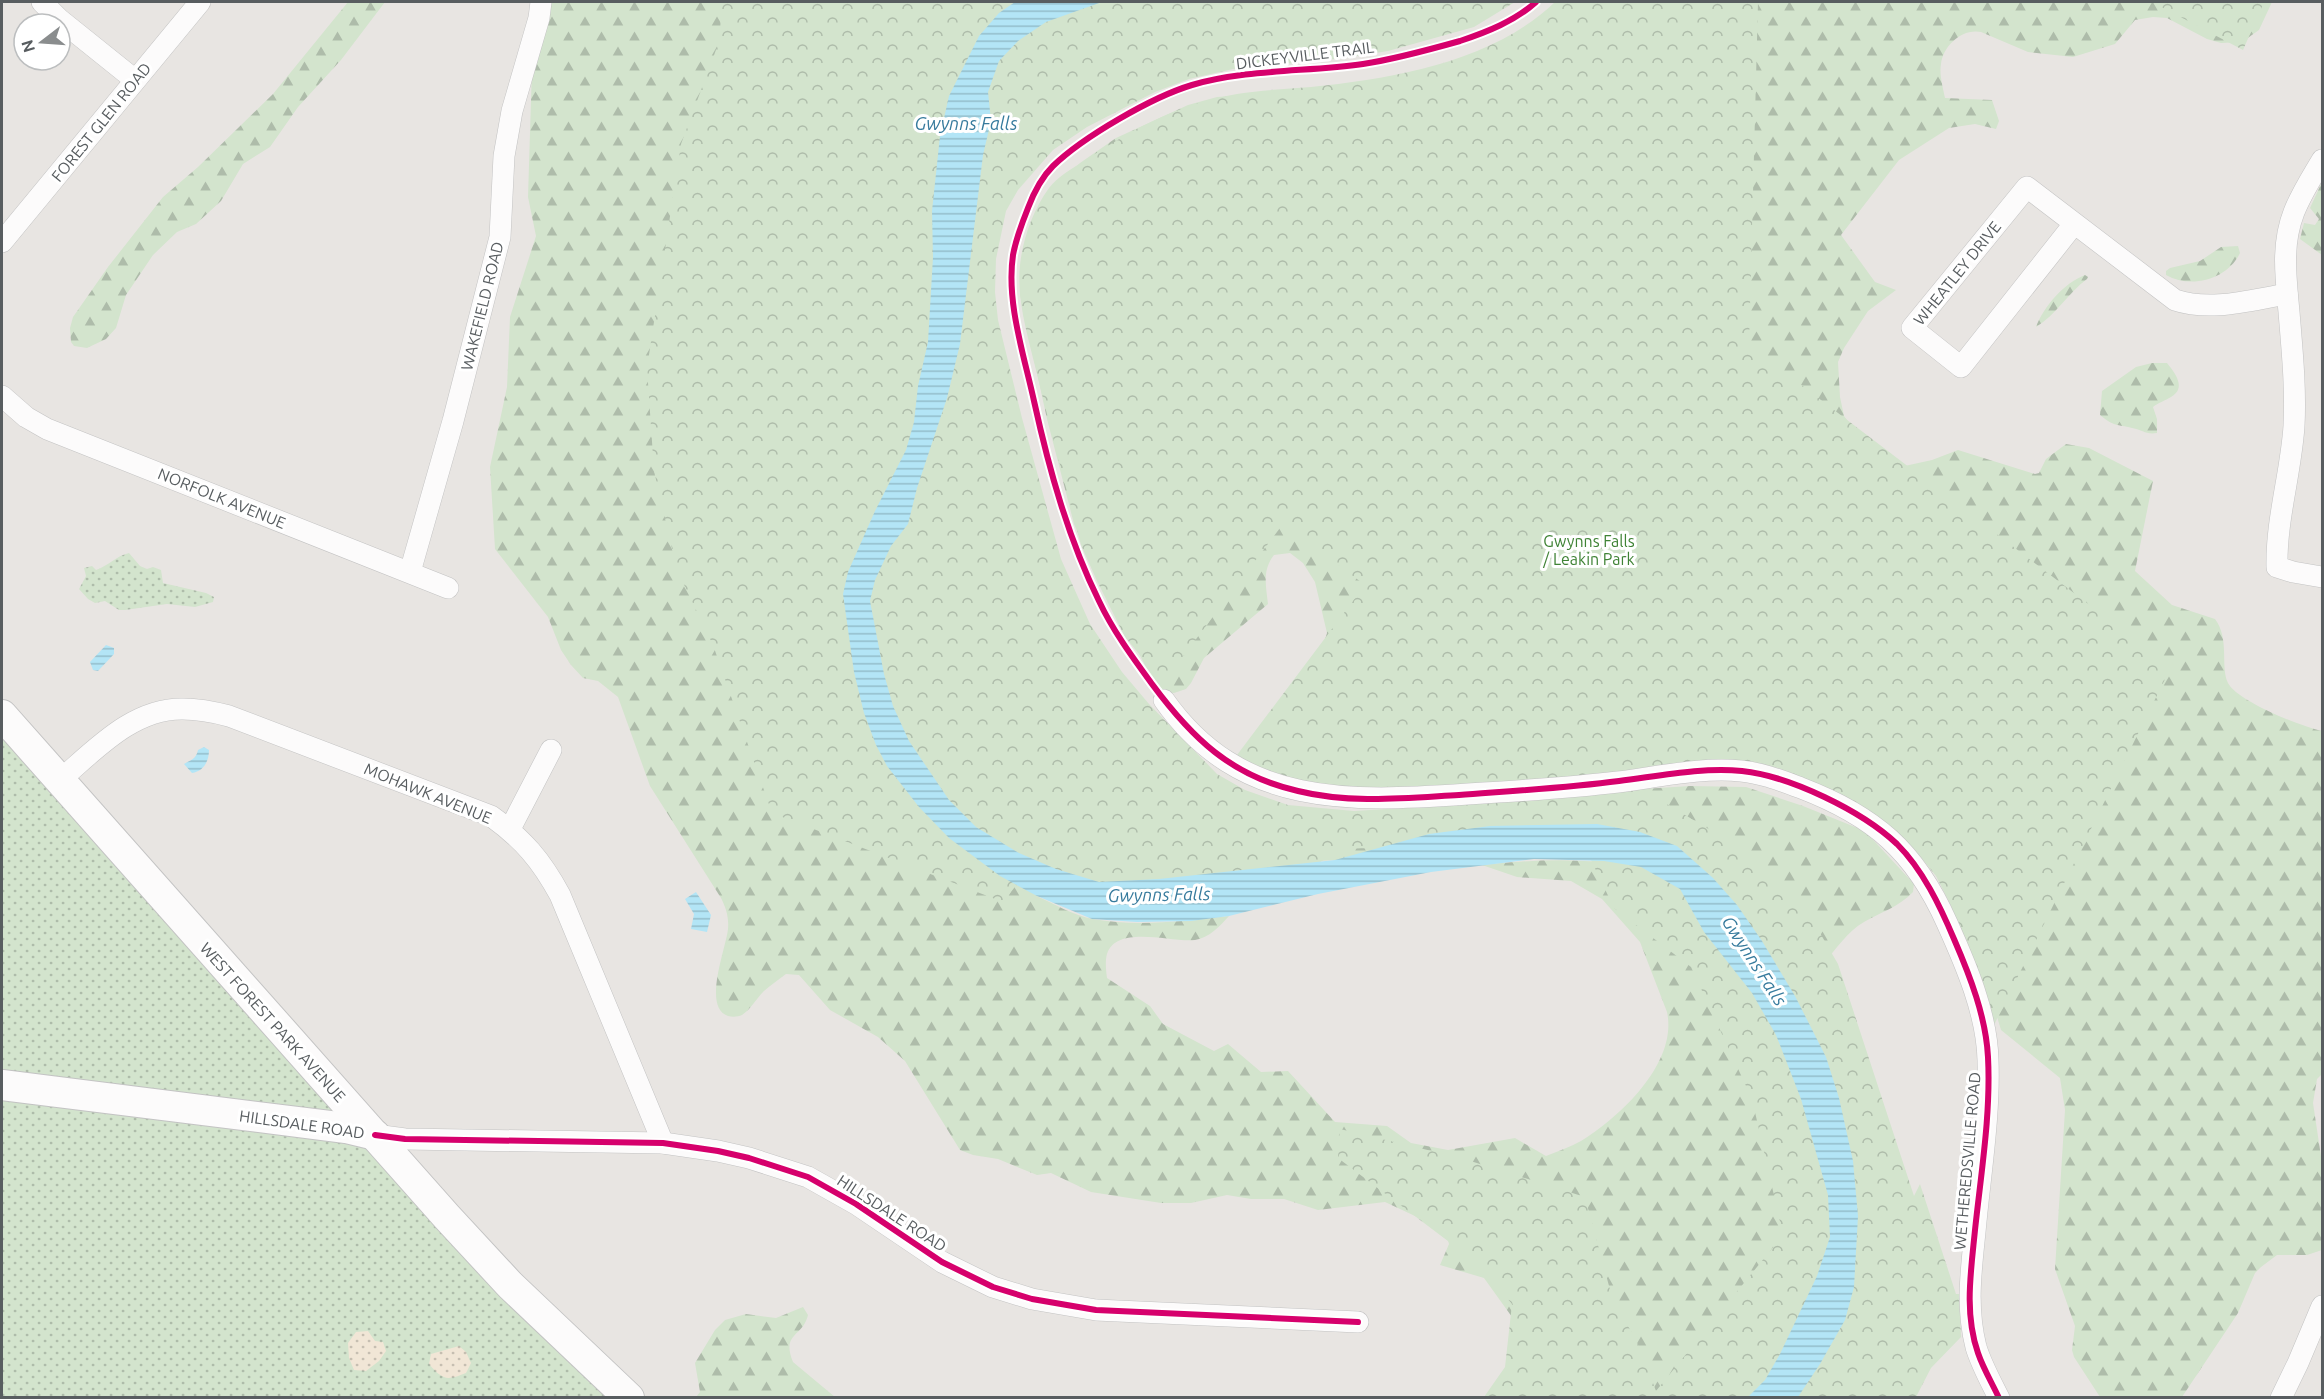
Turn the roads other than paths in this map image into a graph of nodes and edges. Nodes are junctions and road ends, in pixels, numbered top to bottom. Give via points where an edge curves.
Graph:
1 (42, 2) edge
2 (200, 2) edge
3 (541, 2) edge
4 (135, 80) junction
5 (2322, 160) edge
6 (2074, 224) junction
7 (2, 242) edge
8 (2287, 294) junction
9 (2, 396) edge
10 (411, 572) junction
11 (2322, 577) edge
12 (448, 588) dead end
13 (1164, 700) dead end
14 (2, 715) edge
15 (551, 750) dead end
16 (60, 780) junction
17 (510, 829) junction
18 (2, 1085) edge
19 (375, 1135) junction
20 (663, 1143) junction
21 (2322, 1306) edge
22 (1358, 1322) dead end
23 (629, 1398) edge
24 (1999, 1398) edge
25 (2281, 1398) edge

1 - 4 street
2 - 4 street, FOREST GLEN ROAD
3 - 10 street, WAKEFIELD ROAD via 504,156 501,237
4 - 7 street, FOREST GLEN ROAD
5 - 8 street via 2293,214 2284,269
6 - 6 street, WHEATLEY DRIVE via 2027,187 1912,328 1961,367
6 - 8 street, WHEATLEY DRIVE via 2175,300 2190,305
8 - 11 street via 2294,425 2277,567
9 - 10 street, NORFOLK AVENUE via 47,429
10 - 12 street, NORFOLK AVENUE
13 - 24 street, WETHEREDSVILLE ROAD via 1189,730 1237,768 1300,792 1407,798 1739,771 1763,775 1822,797 1860,816 1896,843 1931,891 1952,934 1987,1040 1989,1077 1969,1288 1977,1351
14 - 16 main road, WEST FOREST PARK AVENUE
15 - 17 street
16 - 17 street, MOHAWK AVENUE via 118,731 137,720 180,708 204,710 229,716 491,816
16 - 19 main road, WEST FOREST PARK AVENUE
17 - 20 street, MOHAWK AVENUE via 529,847 560,895
18 - 19 main road, HILLSDALE ROAD via 346,1128
19 - 20 street, HILLSDALE ROAD via 405,1139
19 - 23 main road, WEST FOREST PARK AVENUE via 510,1285
20 - 22 street, HILLSDALE ROAD via 749,1158 808,1177 960,1272 1032,1299 1096,1310
21 - 25 street

